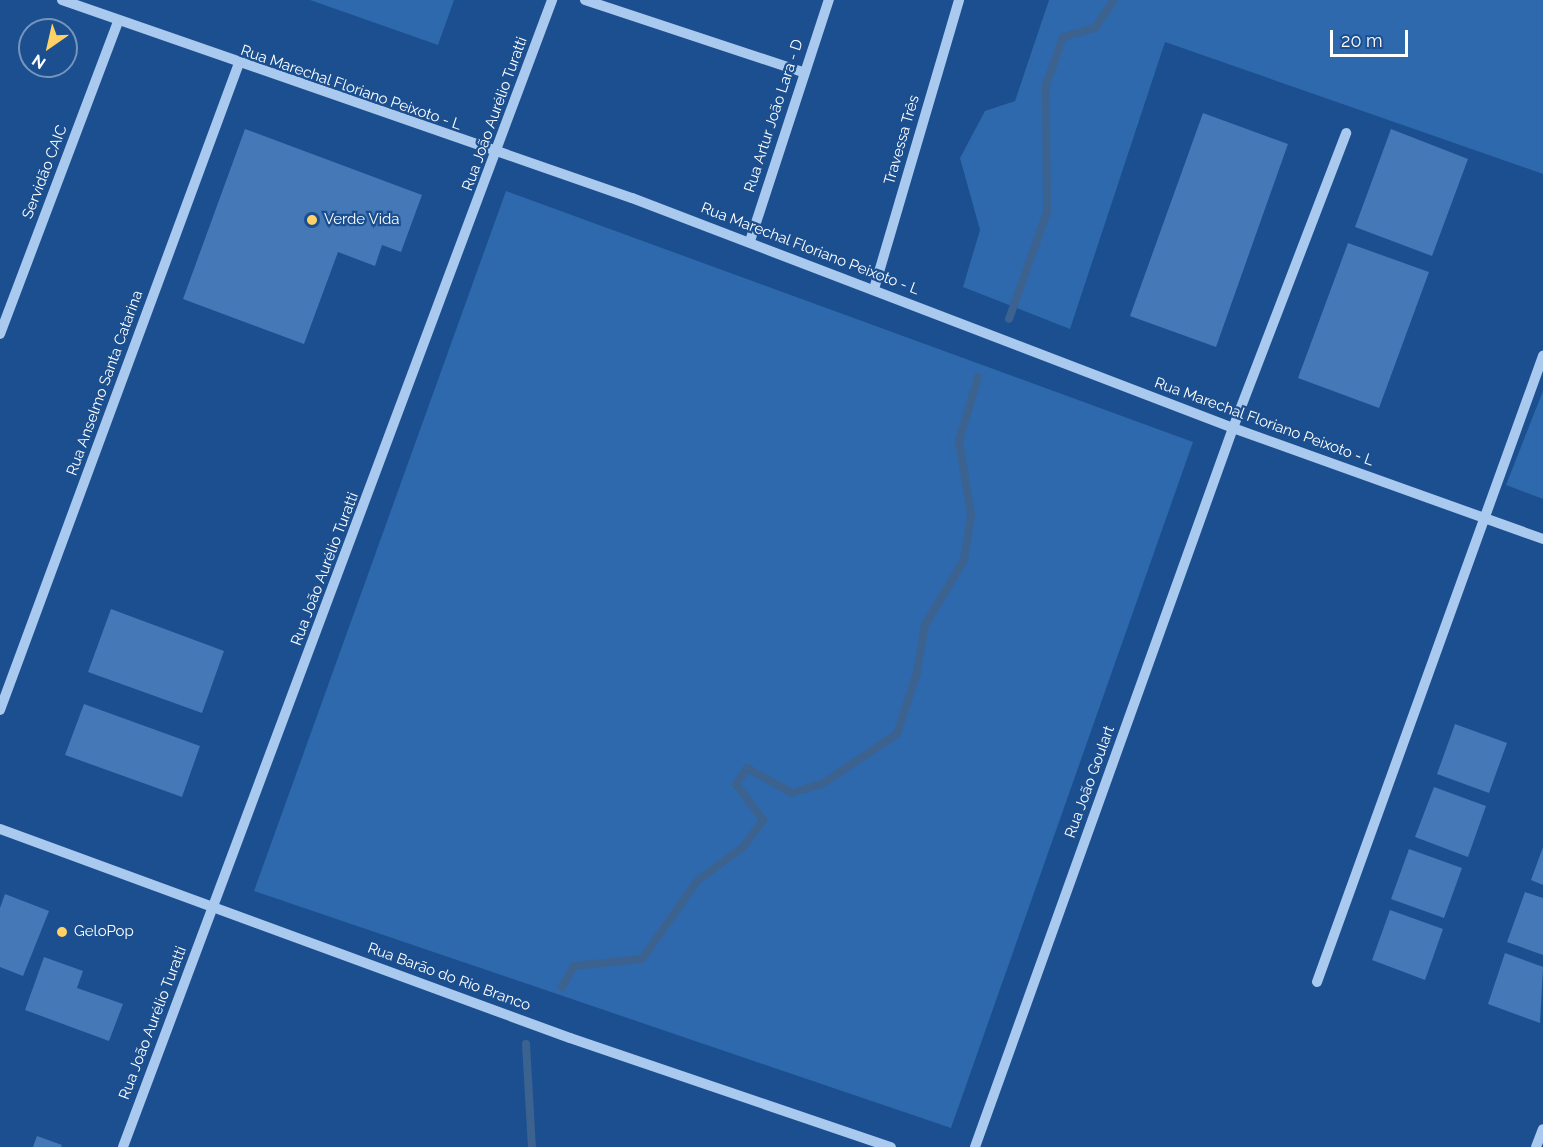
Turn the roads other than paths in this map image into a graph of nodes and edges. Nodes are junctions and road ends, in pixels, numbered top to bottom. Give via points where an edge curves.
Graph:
1 (62, 0) edge
2 (552, 0) edge
3 (585, 0) edge
4 (829, 0) edge
5 (959, 0) edge
6 (118, 21) junction
7 (238, 66) junction
8 (803, 72) junction
9 (1346, 133) dead end
10 (497, 154) junction
11 (750, 241) junction
12 (874, 289) junction
13 (0, 334) edge
14 (1543, 356) edge
15 (1233, 428) junction
16 (1482, 516) junction
17 (1543, 539) edge
18 (0, 711) edge
19 (0, 829) edge
20 (213, 907) junction
21 (1317, 982) dead end
22 (1543, 1129) edge
23 (123, 1147) edge
24 (891, 1147) edge
25 (975, 1147) edge
26 (1536, 1147) edge

1 - 6 street, Rua Marechal Floriano Peixoto - L
2 - 10 street, Rua João Aurélio Turatti
3 - 8 street
4 - 8 street, Rua Artur João Lara - D
5 - 12 street, Travessa Três
6 - 7 street, Rua Marechal Floriano Peixoto - L
6 - 13 street, Servidão CAIC
7 - 10 street, Rua Marechal Floriano Peixoto - L
7 - 18 street, Rua Anselmo Santa Catarina
8 - 11 street, Rua Artur João Lara - D
9 - 15 street, Rua João Goulart
10 - 11 street, Rua Marechal Floriano Peixoto - L
10 - 20 street, Rua João Aurélio Turatti
11 - 12 street, Rua Marechal Floriano Peixoto - L
12 - 15 street, Rua Marechal Floriano Peixoto - L
14 - 16 street
15 - 16 street, Rua Marechal Floriano Peixoto - L
15 - 25 street, Rua João Goulart
16 - 17 street, Rua Marechal Floriano Peixoto - L
16 - 21 street
19 - 20 street, Rua Barão do Rio Branco
20 - 23 street, Rua João Aurélio Turatti
20 - 24 street, Rua Barão do Rio Branco via 570,1038
22 - 26 street

